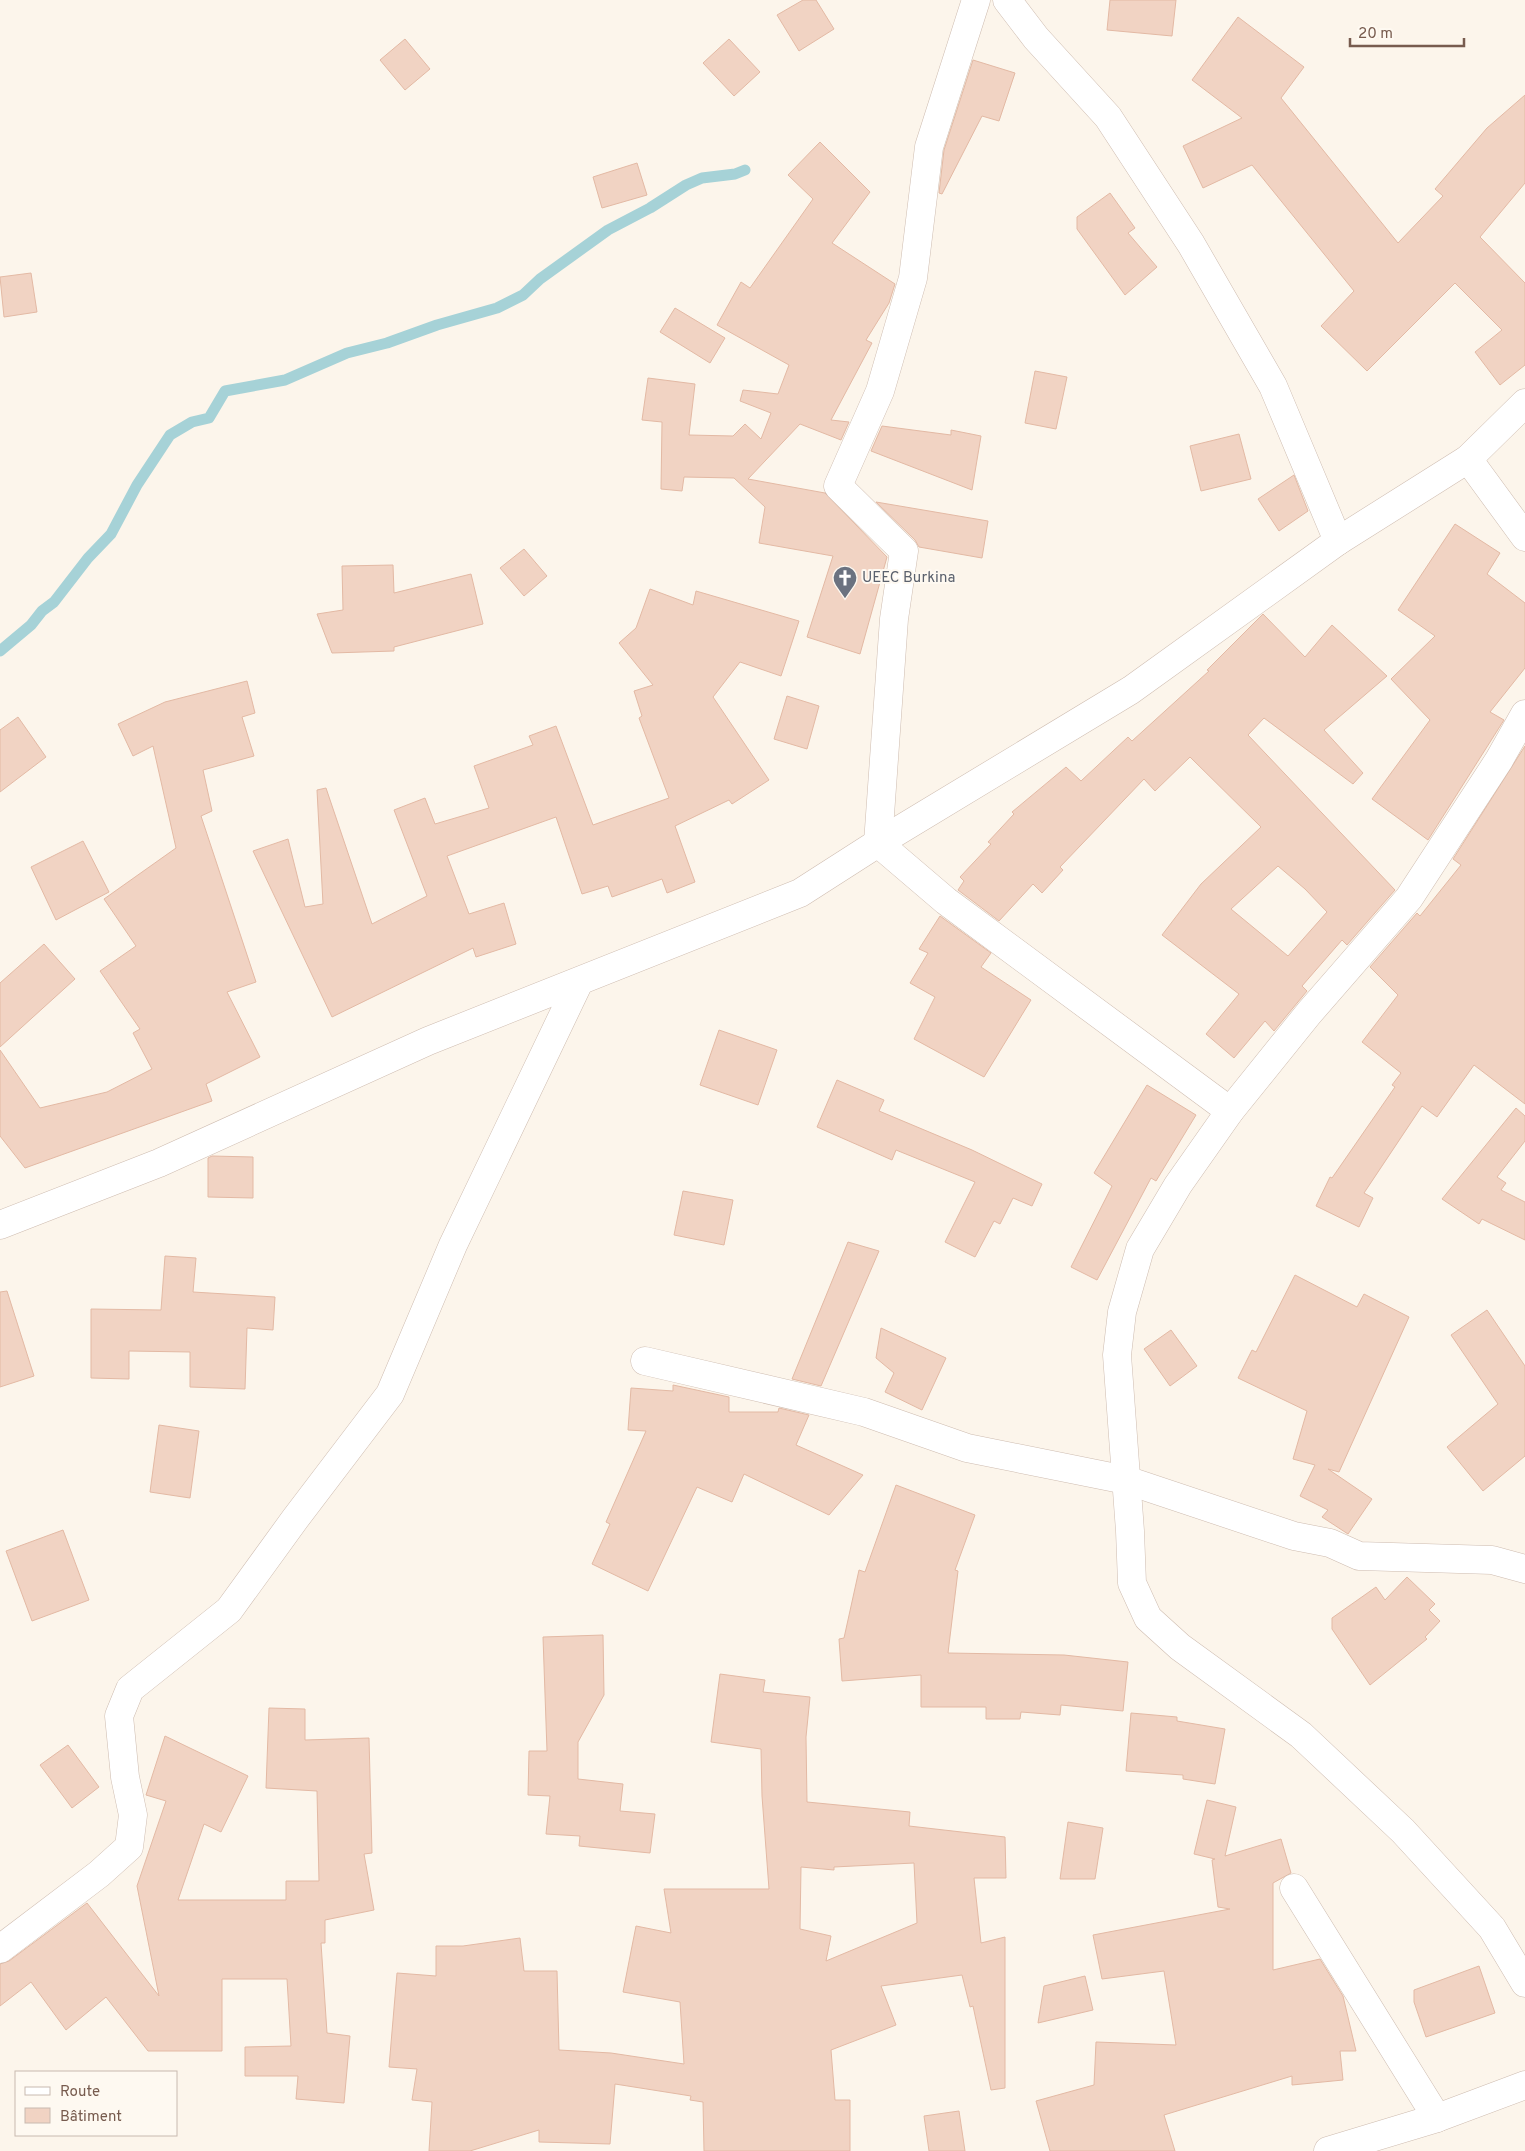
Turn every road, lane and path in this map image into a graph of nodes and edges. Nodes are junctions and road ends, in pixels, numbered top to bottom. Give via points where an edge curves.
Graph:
1 (976, 0) edge
2 (1007, 0) edge
3 (1525, 403) edge
4 (1468, 459) junction
5 (1525, 537) edge
6 (1338, 541) junction
7 (1525, 714) edge
8 (878, 842) junction
9 (579, 982) junction
10 (1230, 1112) junction
11 (0, 1225) edge
12 (645, 1361) dead end
13 (1126, 1480) junction
14 (1525, 1569) edge
15 (1294, 1888) dead end
16 (0, 1949) edge
17 (1525, 1983) edge
18 (1525, 2085) edge
19 (1437, 2118) junction
20 (1328, 2151) edge

1 - 8 street via 929,147 913,278 880,392 838,486 904,551 894,619
2 - 6 street via 1036,38 1108,117 1191,244 1273,386
3 - 4 street
4 - 5 street
4 - 6 street
6 - 8 street via 1131,690
7 - 10 street via 1410,898 1309,1013
8 - 9 street via 800,893
8 - 10 street via 946,901
9 - 11 street via 428,1041 159,1163
9 - 16 street via 453,1245 390,1394 229,1610 130,1689 120,1716 125,1777 133,1815 129,1847 100,1874
10 - 13 street via 1178,1184 1140,1249 1125,1303 1117,1355
12 - 13 street via 864,1412 968,1448
13 - 14 street via 1294,1536 1330,1543 1359,1556 1492,1560
13 - 17 street via 1132,1583 1148,1618 1180,1647 1301,1735 1403,1831 1492,1928
15 - 19 street
18 - 19 street
19 - 20 street

